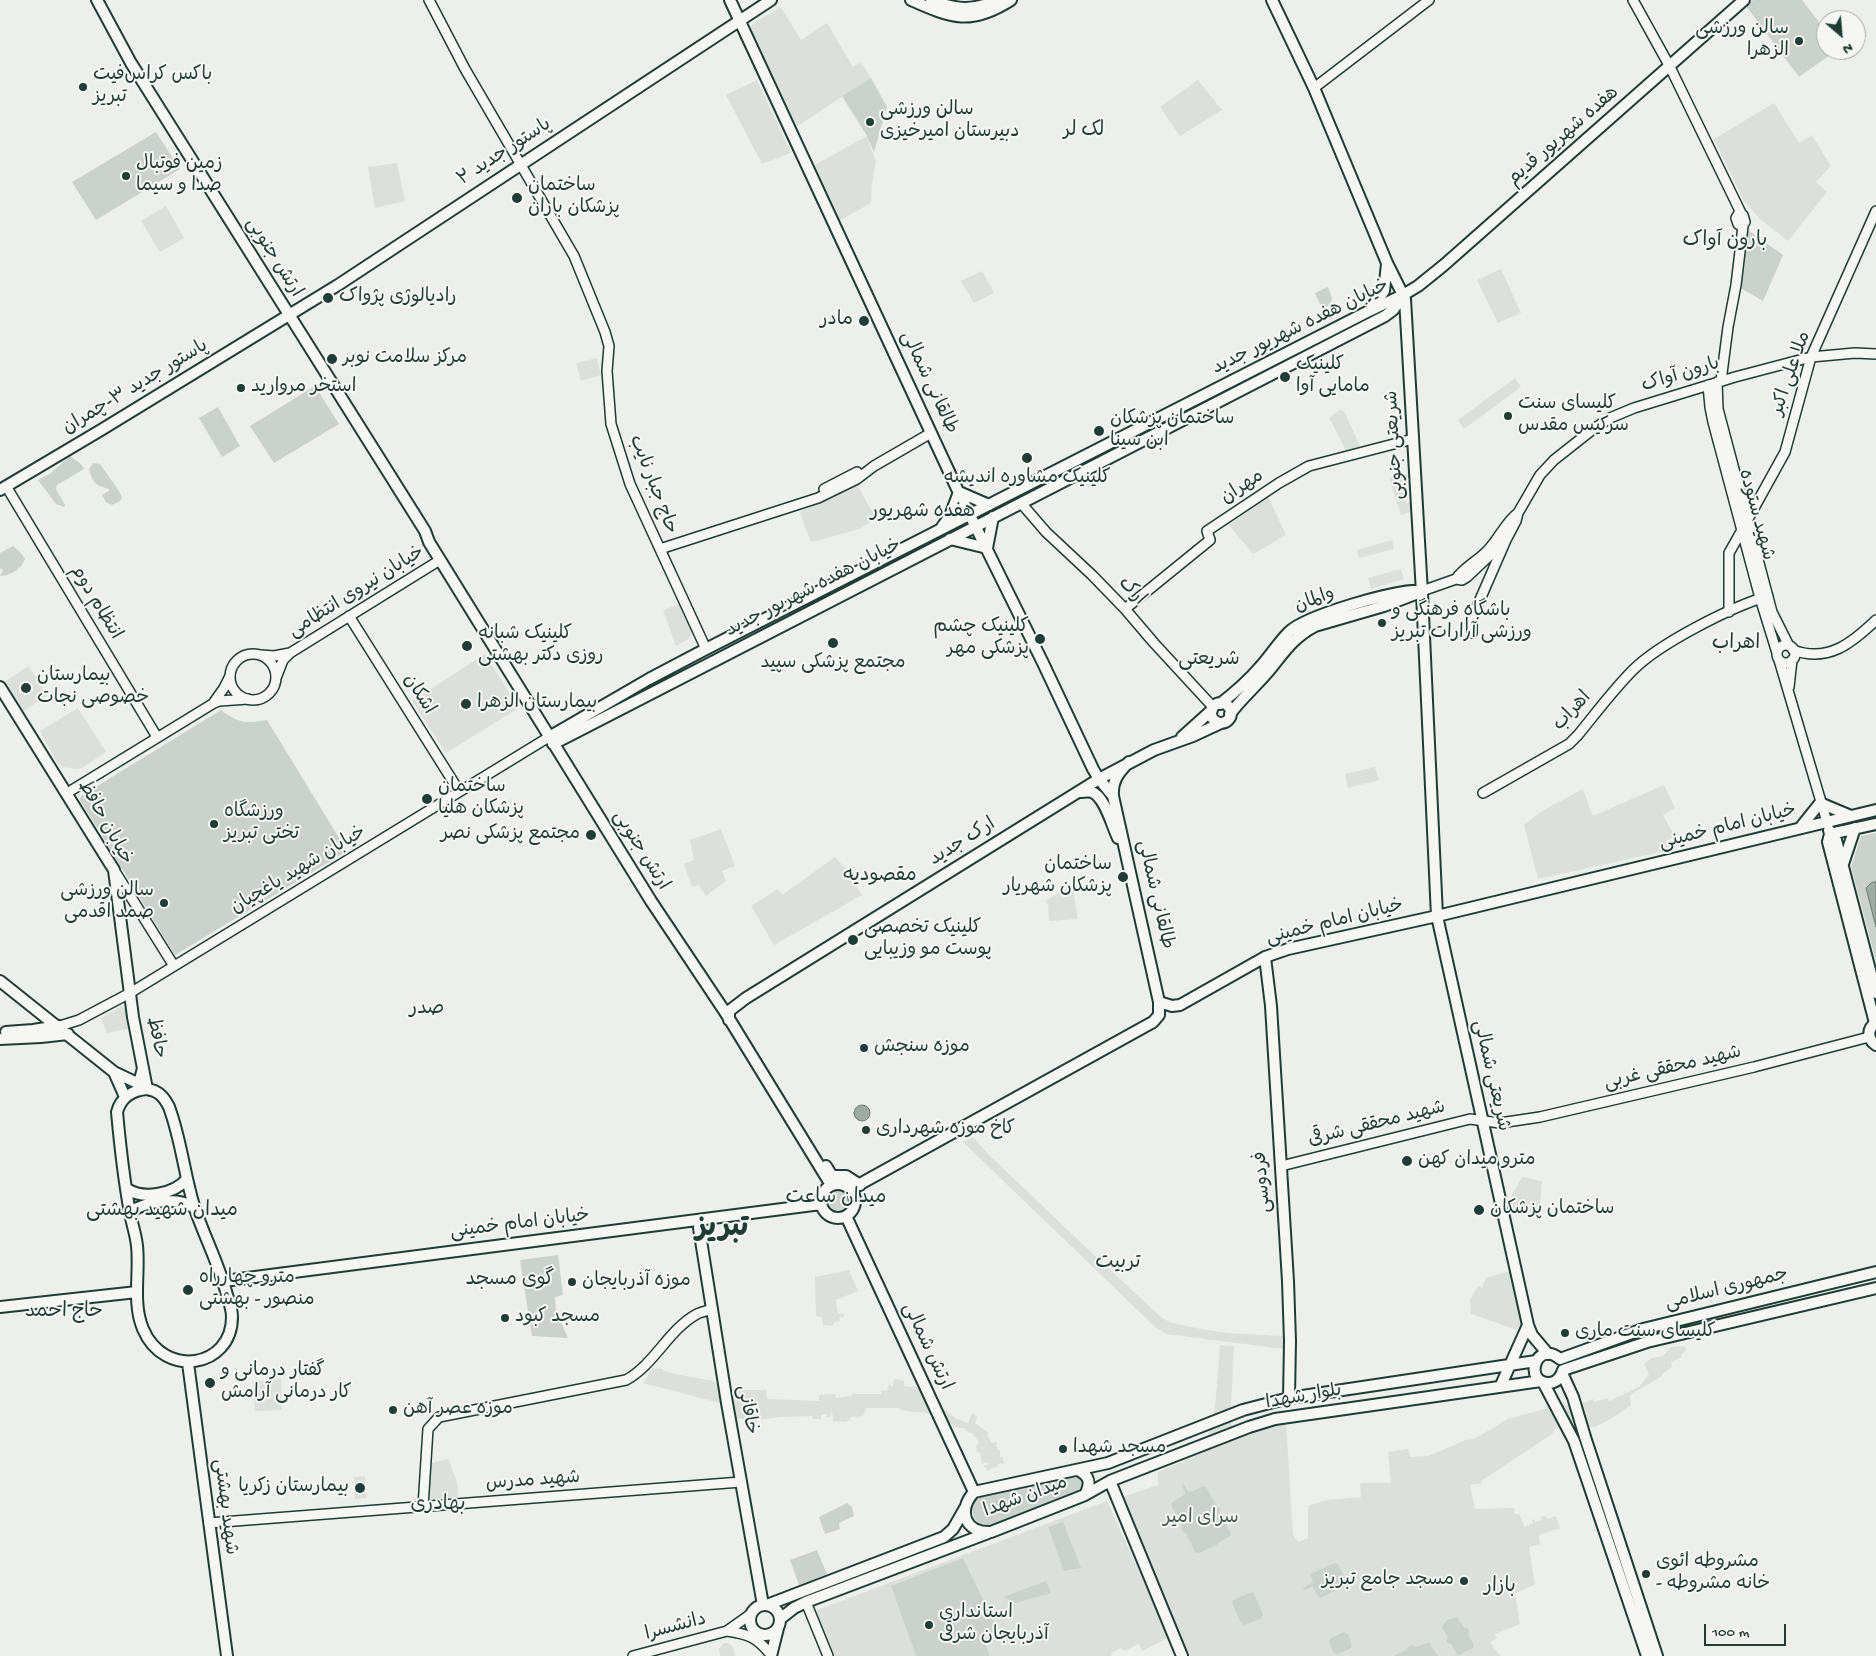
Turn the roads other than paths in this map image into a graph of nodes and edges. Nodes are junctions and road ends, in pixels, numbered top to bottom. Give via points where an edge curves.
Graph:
1 (97, 0) edge
2 (429, 0) edge
3 (730, 0) edge
4 (770, 0) edge
5 (910, 0) edge
6 (930, 0) edge
7 (998, 0) edge
8 (1011, 0) edge
9 (1272, 0) edge
10 (1429, 0) edge
11 (1633, 0) edge
12 (1744, 0) edge
13 (739, 20) junction
14 (1670, 67) junction
15 (1314, 88) junction
16 (520, 164) junction
17 (1876, 211) edge
18 (1387, 263) junction
19 (1403, 295) junction
20 (1368, 312) junction
21 (289, 315) junction
22 (1876, 354) edge
23 (1811, 357) junction
24 (1715, 383) junction
25 (1688, 391) junction
26 (1713, 409) junction
27 (931, 433) junction
28 (1413, 439) junction
29 (3, 488) edge
30 (959, 492) junction
31 (1021, 503) junction
32 (989, 505) junction
33 (1518, 513) junction
34 (969, 514) junction
35 (993, 517) junction
36 (1748, 519) junction
37 (975, 526) junction
38 (941, 530) junction
39 (1742, 530) junction
40 (425, 531) junction
41 (950, 539) junction
42 (1506, 540) junction
43 (987, 548) junction
44 (660, 549) junction
45 (440, 560) junction
46 (1456, 579) junction
47 (1422, 591) junction
48 (1764, 597) junction
49 (1383, 601) junction
50 (1125, 609) junction
51 (1729, 612) junction
52 (349, 616) junction
53 (1876, 620) edge
54 (1472, 633) dead end
55 (1791, 648) junction
56 (706, 649) junction
57 (290, 653) junction
58 (257, 654) junction
59 (1778, 656) junction
60 (1792, 660) junction
61 (230, 676) junction
62 (276, 678) junction
63 (649, 679) junction
64 (0, 687) edge
65 (654, 691) junction
66 (1789, 692) junction
67 (248, 699) junction
68 (214, 703) junction
69 (1215, 707) junction
70 (1230, 714) junction
71 (1221, 723) junction
72 (157, 737) junction
73 (554, 739) junction
74 (1178, 742) junction
75 (1129, 762) junction
76 (1098, 779) junction
77 (459, 792) junction
78 (1079, 792) junction
79 (67, 793) junction
80 (1483, 793) dead end
81 (1113, 796) junction
82 (1820, 803) junction
83 (1876, 810) edge
84 (1851, 816) junction
85 (1827, 822) junction
86 (1876, 824) edge
87 (1800, 828) junction
88 (1855, 828) junction
89 (1830, 834) junction
90 (1129, 864) junction
91 (1842, 865) junction
92 (114, 870) junction
93 (1437, 916) junction
94 (1266, 960) junction
95 (174, 966) junction
96 (0, 981) edge
97 (130, 993) junction
98 (1876, 993) edge
99 (1160, 1002) junction
100 (731, 1008) junction
101 (729, 1020) junction
102 (1876, 1023) edge
103 (62, 1029) junction
104 (0, 1032) edge
105 (0, 1039) edge
106 (1873, 1041) edge
107 (143, 1068) junction
108 (114, 1072) junction
109 (148, 1089) junction
110 (125, 1097) junction
111 (1482, 1120) junction
112 (795, 1127) junction
113 (1280, 1166) junction
114 (187, 1179) junction
115 (831, 1185) junction
116 (856, 1187) junction
117 (127, 1189) junction
118 (821, 1204) junction
119 (195, 1208) junction
120 (130, 1212) junction
121 (846, 1216) junction
122 (699, 1224) junction
123 (1876, 1272) edge
124 (224, 1281) junction
125 (1876, 1288) edge
126 (137, 1292) junction
127 (0, 1307) edge
128 (712, 1309) junction
129 (1682, 1319) junction
130 (1528, 1325) junction
131 (1687, 1332) junction
132 (1548, 1354) junction
133 (1536, 1362) junction
134 (188, 1363) junction
135 (1509, 1366) junction
136 (1563, 1372) junction
137 (1542, 1381) junction
138 (1502, 1385) junction
139 (1289, 1398) junction
140 (1582, 1426) junction
141 (1568, 1430) junction
142 (1078, 1470) junction
143 (1110, 1481) junction
144 (741, 1482) junction
145 (974, 1492) junction
146 (1085, 1495) junction
147 (423, 1507) junction
148 (965, 1507) junction
149 (209, 1523) junction
150 (952, 1530) junction
151 (991, 1532) junction
152 (958, 1544) junction
153 (761, 1591) junction
154 (1638, 1596) junction
155 (789, 1597) junction
156 (1627, 1599) junction
157 (806, 1602) junction
158 (765, 1605) junction
159 (751, 1614) junction
160 (779, 1623) junction
161 (727, 1631) junction
162 (771, 1655) edge
163 (227, 1656) edge
164 (633, 1656) edge
165 (828, 1656) edge
166 (1182, 1656) edge
167 (1647, 1656) edge
168 (1657, 1656) edge

1 - 21 main road, ارتش جنوبی via 131,64
2 - 16 street, حاج جبار نایب
3 - 13 main road, طالقانی شمالی
4 - 13 main road, پاستور جدید ۲
5 - 8 main road via 949,16 971,18
6 - 7 main road via 952,7 973,8
9 - 15 main road, شریعتی جنوبی
10 - 15 street
11 - 14 street, شهید ستوده
12 - 14 main road, هفده شهریور قدیم
13 - 16 main road, پاستور جدید ۲
13 - 27 main road, طالقانی شمالی
14 - 19 main road, هفده شهریور قدیم via 1473,241
14 - 24 street, شهید ستوده via 1740,220 1736,285
15 - 18 main road, شریعتی جنوبی
16 - 21 main road, پاستور جدید ۲
16 - 44 street, حاج جبار نایب via 574,256 605,332 609,346 607,371 611,424 630,484
17 - 23 street, ملا علی اکبر
18 - 19 main road, شریعتی جنوبی
18 - 20 main road via 1384,291
19 - 20 main road, خیابان هفده شهریور جدید
19 - 28 main road, شریعتی جنوبی
19 - 31 main road, خیابان هفده شهریور جدید via 1389,314
20 - 32 main road, خیابان هفده شهریور جدید
21 - 29 main road, پاستور جدید ۳-چمران
21 - 40 main road, ارتش جنوبی
22 - 23 street, بارون آواک
23 - 24 street, بارون آواک
23 - 36 street, ملا علی اکبر via 1784,452
24 - 25 street, بارون آواک
24 - 26 street, شهید ستوده
25 - 26 street via 1702,397
25 - 33 street, بارون آواک via 1634,408 1592,430 1549,465
26 - 36 street, شهید ستوده
26 - 39 street, شهید ستوده
27 - 30 main road, طالقانی شمالی
27 - 44 street via 857,479 810,502
28 - 47 main road, شریعتی جنوبی
28 - 50 street, مهران via 1309,466 1279,483 1206,531 1210,540
29 - 72 street, انتظام دوم
30 - 32 main road
30 - 34 main road, طالقانی شمالی
30 - 38 main road
31 - 35 main road, خیابان هفده شهریور جدید
31 - 50 street, ارک
32 - 34 main road, خیابان هفده شهریور جدید
33 - 42 street, بارون آواک
33 - 46 street, والمان via 1488,550
34 - 37 main road, طالقانی شمالی
34 - 38 main road, خیابان هفده شهریور جدید
35 - 37 main road, خیابان هفده شهریور جدید
35 - 43 main road
36 - 48 street, شهید ستوده
37 - 41 main road, خیابان هفده شهریور جدید
37 - 43 main road, طالقانی شمالی
38 - 56 main road, خیابان هفده شهریور جدید
39 - 48 street, شهید ستوده
39 - 51 street via 1729,553
40 - 45 main road, ارتش جنوبی
40 - 73 main road, ارتش جنوبی via 434,538
41 - 43 main road
41 - 65 main road, خیابان هفده شهریور جدید
42 - 46 street, والمان via 1473,574 1462,580
42 - 54 street, بارون آواک via 1472,618
43 - 76 main road, طالقانی شمالی
44 - 56 street, حاج جبار نایب
45 - 52 street, خیابان نیروی انتظامی
45 - 73 main road, ارتش جنوبی
46 - 47 street, والمان
47 - 49 main road, والمان via 1413,596
47 - 93 main road, شریعتی جنوبی
48 - 51 street
48 - 55 street, شهید ستوده
48 - 59 street, شهید ستوده
49 - 69 main road, والمان via 1298,625 1288,632 1259,669
49 - 70 main road, والمان via 1315,626 1295,639
50 - 69 street, ارک
51 - 80 street, اهراب via 1650,654 1616,688 1569,744
52 - 57 street, خیابان نیروی انتظامی
52 - 77 street, اشکان
53 - 55 street via 1854,638 1826,654 1806,655
55 - 59 street via 1782,647
55 - 60 street
56 - 63 main road, خیابان هفده شهریور جدید
57 - 58 street, خیابان نیروی انتظامی via 274,656
57 - 62 street, خیابان نیروی انتظامی via 283,660
58 - 61 street via 238,659
58 - 62 street via 273,665
59 - 60 street via 1786,663
59 - 66 street, شهید ستوده
60 - 66 street
61 - 67 street via 237,694
61 - 68 street
62 - 67 street via 267,695
63 - 65 main road via 647,685
63 - 73 main road, خیابان هفده شهریور جدید
64 - 79 main road, خیابان حافظ
65 - 73 main road, خیابان هفده شهریور جدید
66 - 82 street, شهید ستوده
67 - 68 street
68 - 72 street
69 - 70 main road via 1228,706
69 - 71 main road via 1212,718
69 - 74 main road, والمان
70 - 71 main road
71 - 74 main road
72 - 79 street
73 - 77 street, خیابان شهید یاغچیان
73 - 100 main road, ارتش جنوبی via 724,1006
73 - 101 main road, ارتش جنوبی via 651,901
74 - 75 main road, ارک جدید
75 - 76 main road, ارک جدید
75 - 81 main road via 1114,780
76 - 78 main road, ارک جدید
76 - 81 main road, طالقانی شمالی
77 - 95 street, خیابان شهید یاغچیان
78 - 90 main road via 1097,795 1103,803
78 - 100 main road, ارک جدید
79 - 92 main road, خیابان حافظ
81 - 90 main road, طالقانی شمالی
82 - 84 main road
82 - 85 street, شهید ستوده
82 - 87 main road
83 - 84 main road, خیابان امام خمینی
84 - 85 main road, خیابان امام خمینی
85 - 87 main road, خیابان امام خمینی
85 - 89 main road
86 - 88 main road
87 - 93 main road, خیابان امام خمینی
88 - 89 main road
88 - 91 main road
89 - 91 main road via 1836,840
89 - 102 main road via 1828,842
90 - 99 main road, طالقانی شمالی
91 - 98 main road
92 - 95 street
92 - 97 main road, خیابان حافظ
93 - 94 main road, خیابان امام خمینی via 1288,948
93 - 111 main road, شریعتی شمالی
94 - 99 main road, خیابان امام خمینی via 1180,1005
94 - 113 main road, فردوسی
95 - 97 street, خیابان شهید یاغچیان
96 - 103 main road
97 - 103 street, خیابان شهید یاغچیان
97 - 107 main road, حافظ
99 - 116 main road via 1159,1015 1153,1022
100 - 101 main road
101 - 112 main road, ارتش جنوبی
102 - 106 main road via 1870,1027
103 - 104 main road
103 - 105 main road via 41,1038
103 - 108 main road
106 - 111 street, شهید محققی غربی via 1540,1117 1500,1123
107 - 108 main road via 140,1080 135,1082
107 - 109 main road, حافظ
108 - 110 main road
109 - 110 main road
109 - 114 main road via 161,1095 169,1107
110 - 117 main road via 117,1112
111 - 113 street, شهید محققی شرقی via 1470,1119
111 - 130 main road, شریعتی شمالی
112 - 115 main road, ارتش جنوبی
112 - 116 main road via 807,1136 832,1176 846,1176
113 - 139 main road, فردوسی via 1288,1281
114 - 117 main road via 177,1188 159,1193 137,1194
114 - 119 main road
115 - 116 main road
115 - 118 main road via 824,1191
116 - 121 main road via 855,1206
117 - 120 main road
118 - 121 main road via 828,1215
118 - 122 main road, خیابان امام خمینی
119 - 120 main road via 184,1202 162,1202
119 - 124 main road
120 - 126 main road via 137,1245
121 - 145 main road, ارتش شمالی
122 - 124 main road, خیابان امام خمینی
122 - 128 main road, خاقانی
123 - 129 main road, جمهوری اسلامی
124 - 134 main road via 232,1316 230,1332 212,1354
125 - 131 main road, جمهوری اسلامی
126 - 127 main road
126 - 134 main road via 141,1321 148,1338 165,1356
128 - 144 main road, خاقانی
128 - 147 street via 697,1314 679,1328 640,1371 626,1380 439,1416 428,1429 426,1439
129 - 131 main road
129 - 132 main road, جمهوری اسلامی via 1643,1329 1560,1359
130 - 132 main road, شریعتی شمالی
130 - 135 main road
131 - 136 main road, جمهوری اسلامی via 1647,1342
132 - 133 main road
133 - 135 main road, بلوار شهدا
133 - 137 main road via 1535,1374
134 - 149 main road, شهید بهشتى
135 - 138 main road
135 - 139 main road, بلوار شهدا
136 - 137 main road, جمهوری اسلامی via 1554,1382
136 - 140 main road
137 - 138 main road, بلوار شهدا
137 - 141 main road
138 - 143 main road, بلوار شهدا via 1275,1419
139 - 142 main road, بلوار شهدا via 1243,1410 1108,1462
140 - 141 main road via 1573,1425
140 - 154 main road
141 - 156 main road
142 - 145 main road, میدان شهدا
142 - 146 main road, میدان شهدا via 1088,1477 1089,1488
143 - 146 main road, بلوار شهدا
143 - 166 main road
144 - 147 street, شهید مدرس
144 - 153 main road, خاقانی
145 - 148 main road, میدان شهدا
146 - 151 main road, میدان شهدا
147 - 149 street, شهید مدرس
148 - 150 main road
148 - 151 main road, میدان شهدا via 968,1523 974,1530
149 - 163 main road, شهید بهشتى
150 - 152 main road via 961,1535
150 - 155 main road via 933,1543
151 - 152 main road
152 - 157 main road
153 - 155 main road via 777,1597
153 - 158 main road, خاقانی
154 - 156 main road
154 - 168 main road
155 - 158 main road
156 - 167 main road
157 - 160 main road via 794,1608
157 - 165 street
158 - 159 main road
158 - 160 main road via 777,1612
159 - 160 main road via 750,1625 758,1634 770,1635
159 - 161 street
160 - 162 main road
161 - 162 street via 758,1640
161 - 164 street, دانشسرا

